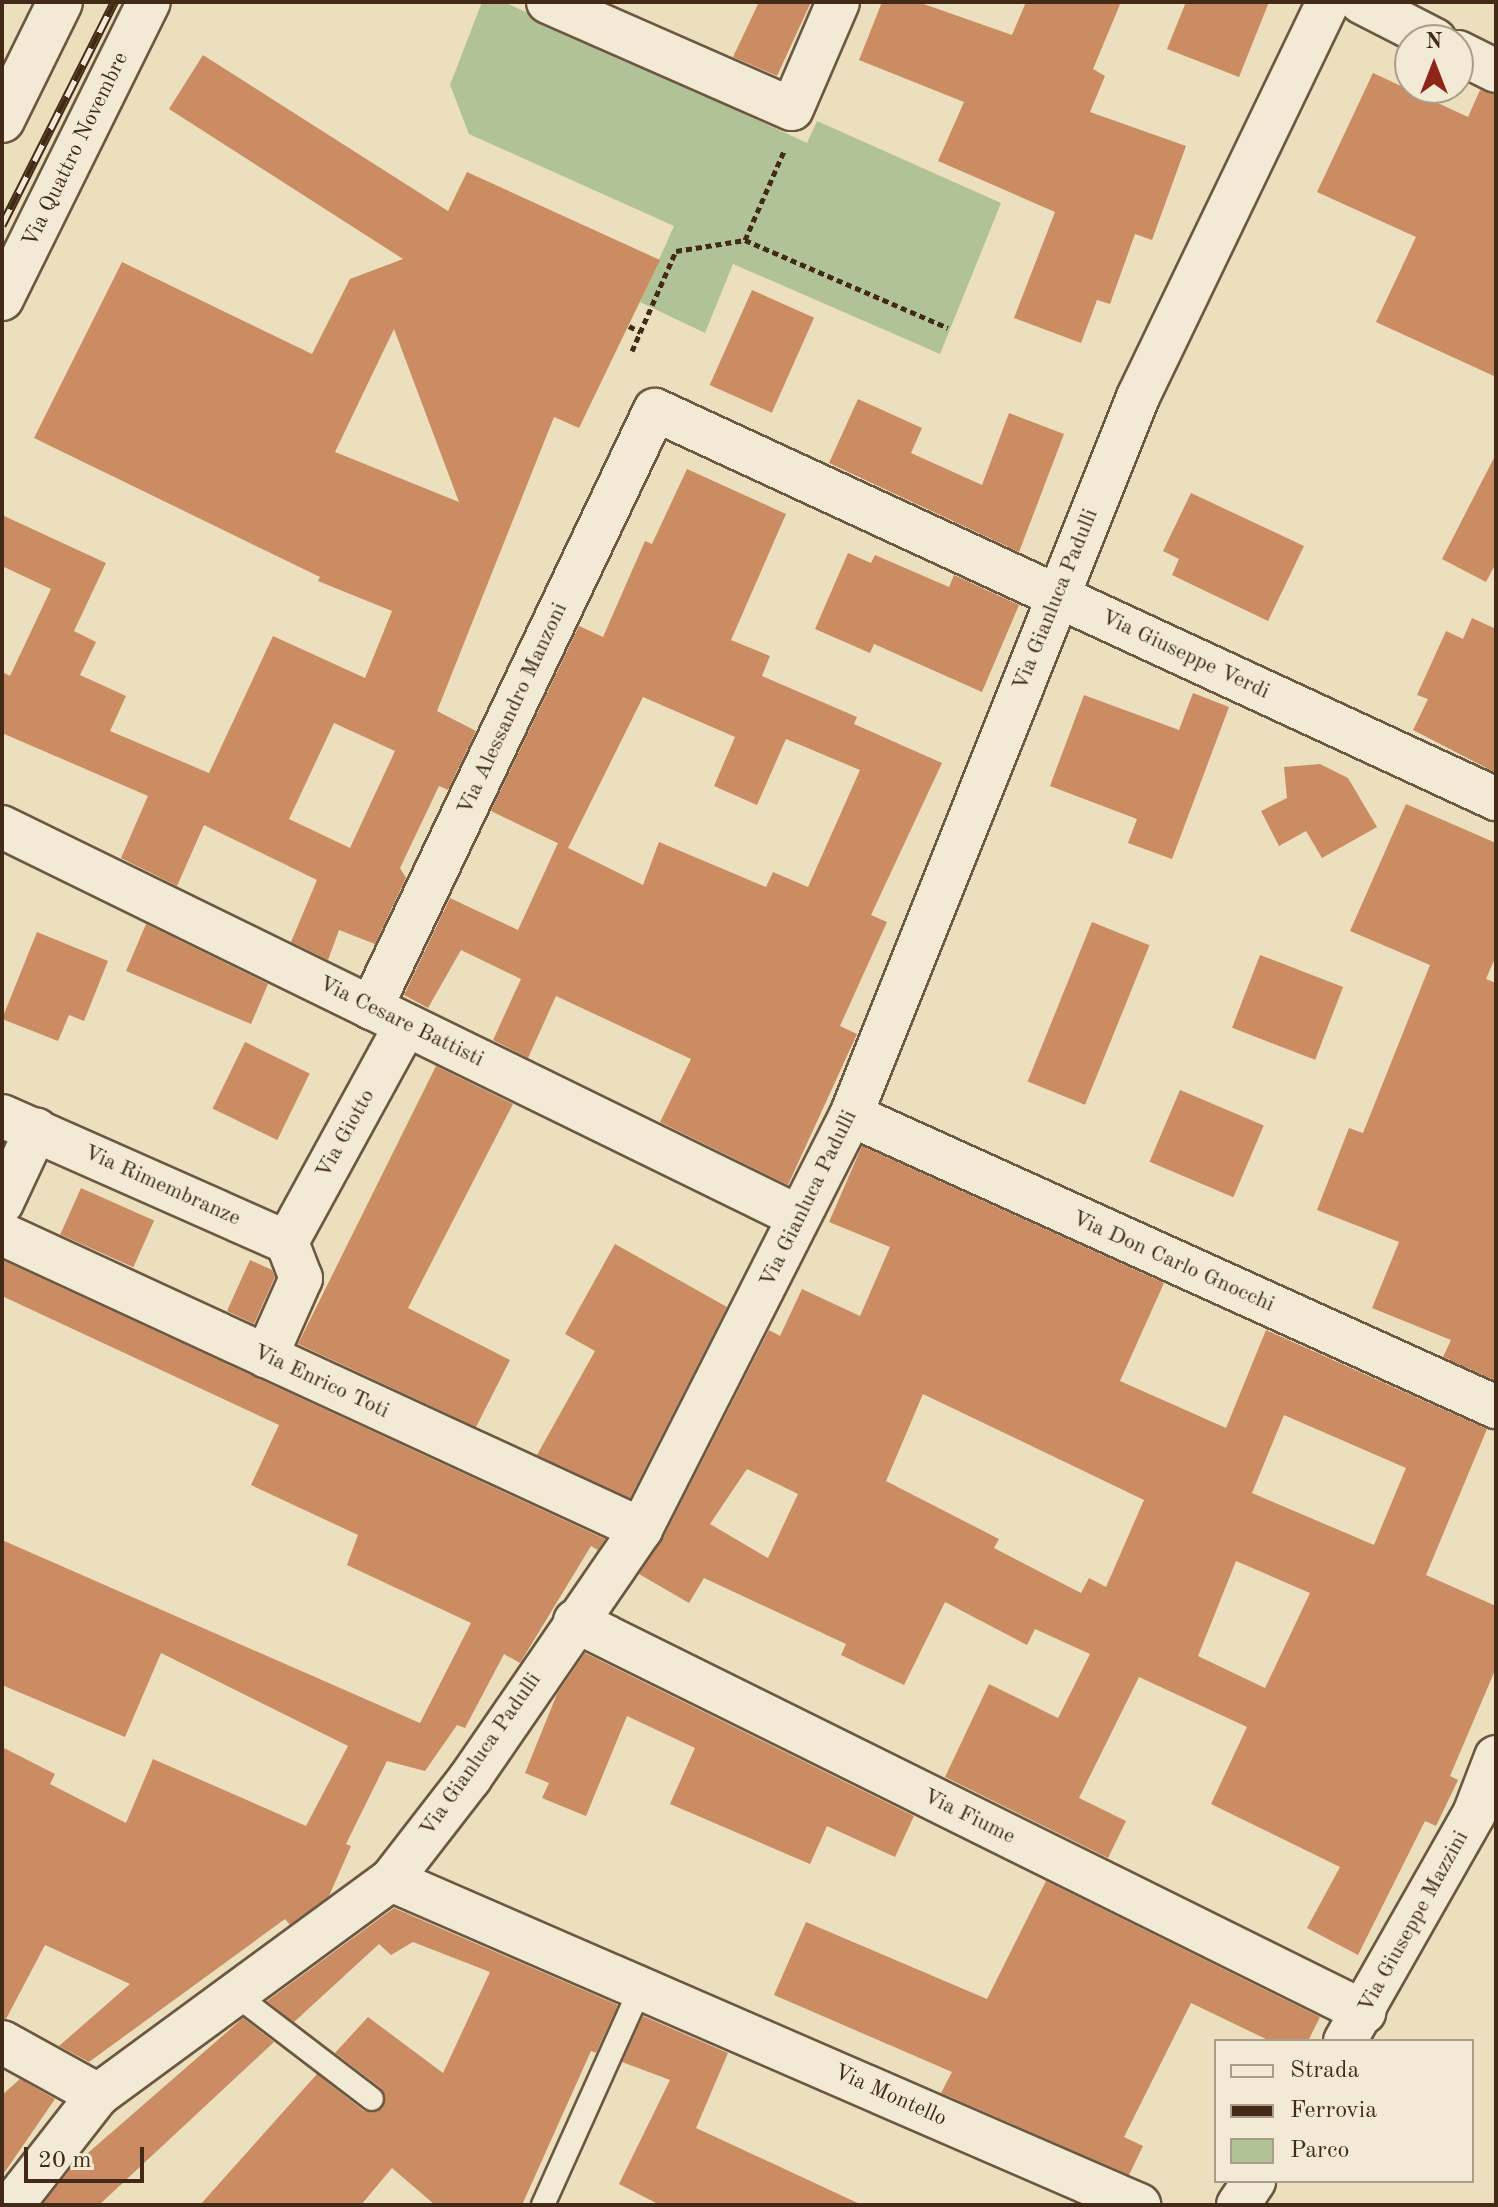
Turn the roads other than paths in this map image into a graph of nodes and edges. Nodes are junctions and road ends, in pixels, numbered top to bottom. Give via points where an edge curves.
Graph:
1 (60, 2) edge
2 (149, 2) edge
3 (548, 2) edge
4 (838, 2) edge
5 (1328, 2) edge
6 (1361, 2) edge
7 (1404, 24) edge
8 (1474, 60) edge
9 (1496, 71) edge
10 (2, 120) edge
11 (2, 299) edge
12 (655, 410) joint
13 (1058, 597) junction
14 (1496, 799) edge
15 (2, 827) edge
16 (389, 1016) junction
17 (851, 1115) junction
18 (19, 1123) edge
19 (2, 1203) edge
20 (799, 1217) junction
21 (2, 1234) edge
22 (294, 1260) junction
23 (266, 1357) junction
24 (1496, 1407) edge
25 (641, 1529) junction
26 (575, 1621) junction
27 (1496, 1757) edge
28 (1485, 1814) edge
29 (391, 1880) junction
30 (641, 1987) junction
31 (232, 1992) junction
32 (1355, 2026) edge
33 (2, 2042) edge
34 (98, 2095) junction
35 (372, 2099) dead end
36 (1253, 2183) edge
37 (12, 2205) edge
38 (543, 2205) edge
39 (1139, 2205) edge
40 (1238, 2205) edge

1 - 10 street
2 - 11 street, Via Quattro Novembre
3 - 4 street via 791,122
5 - 13 street, Via Gianluca Padulli via 1138,397
6 - 7 street
8 - 9 street
12 - 13 street, Via Giuseppe Verdi
12 - 16 street, Via Alessandro Manzoni
13 - 14 street, Via Giuseppe Verdi
13 - 17 street, Via Gianluca Padulli
15 - 16 street, Via Cesare Battisti
16 - 20 street, Via Cesare Battisti
16 - 22 street, Via Giotto
17 - 20 street, Via Gianluca Padulli
17 - 24 street, Via Don Carlo Gnocchi
18 - 19 street
18 - 22 street, Via Rimembranze
20 - 25 street, Via Gianluca Padulli
21 - 23 street, Via Enrico Toti
22 - 23 street, Via Giotto
23 - 25 street, Via Enrico Toti
25 - 26 street, Via Gianluca Padulli
26 - 29 street, Via Gianluca Padulli via 470,1778
26 - 32 street, Via Fiume
27 - 28 street, Via Giuseppe Mazzini
28 - 32 street, Via Giuseppe Mazzini
29 - 30 street, Via Montello
29 - 31 street, Via Gianluca Padulli
30 - 38 lane
30 - 39 street, Via Montello
31 - 34 street, Via Gianluca Padulli
31 - 35 lane
33 - 34 street
34 - 37 street, Via Gianluca Padulli
36 - 40 street

